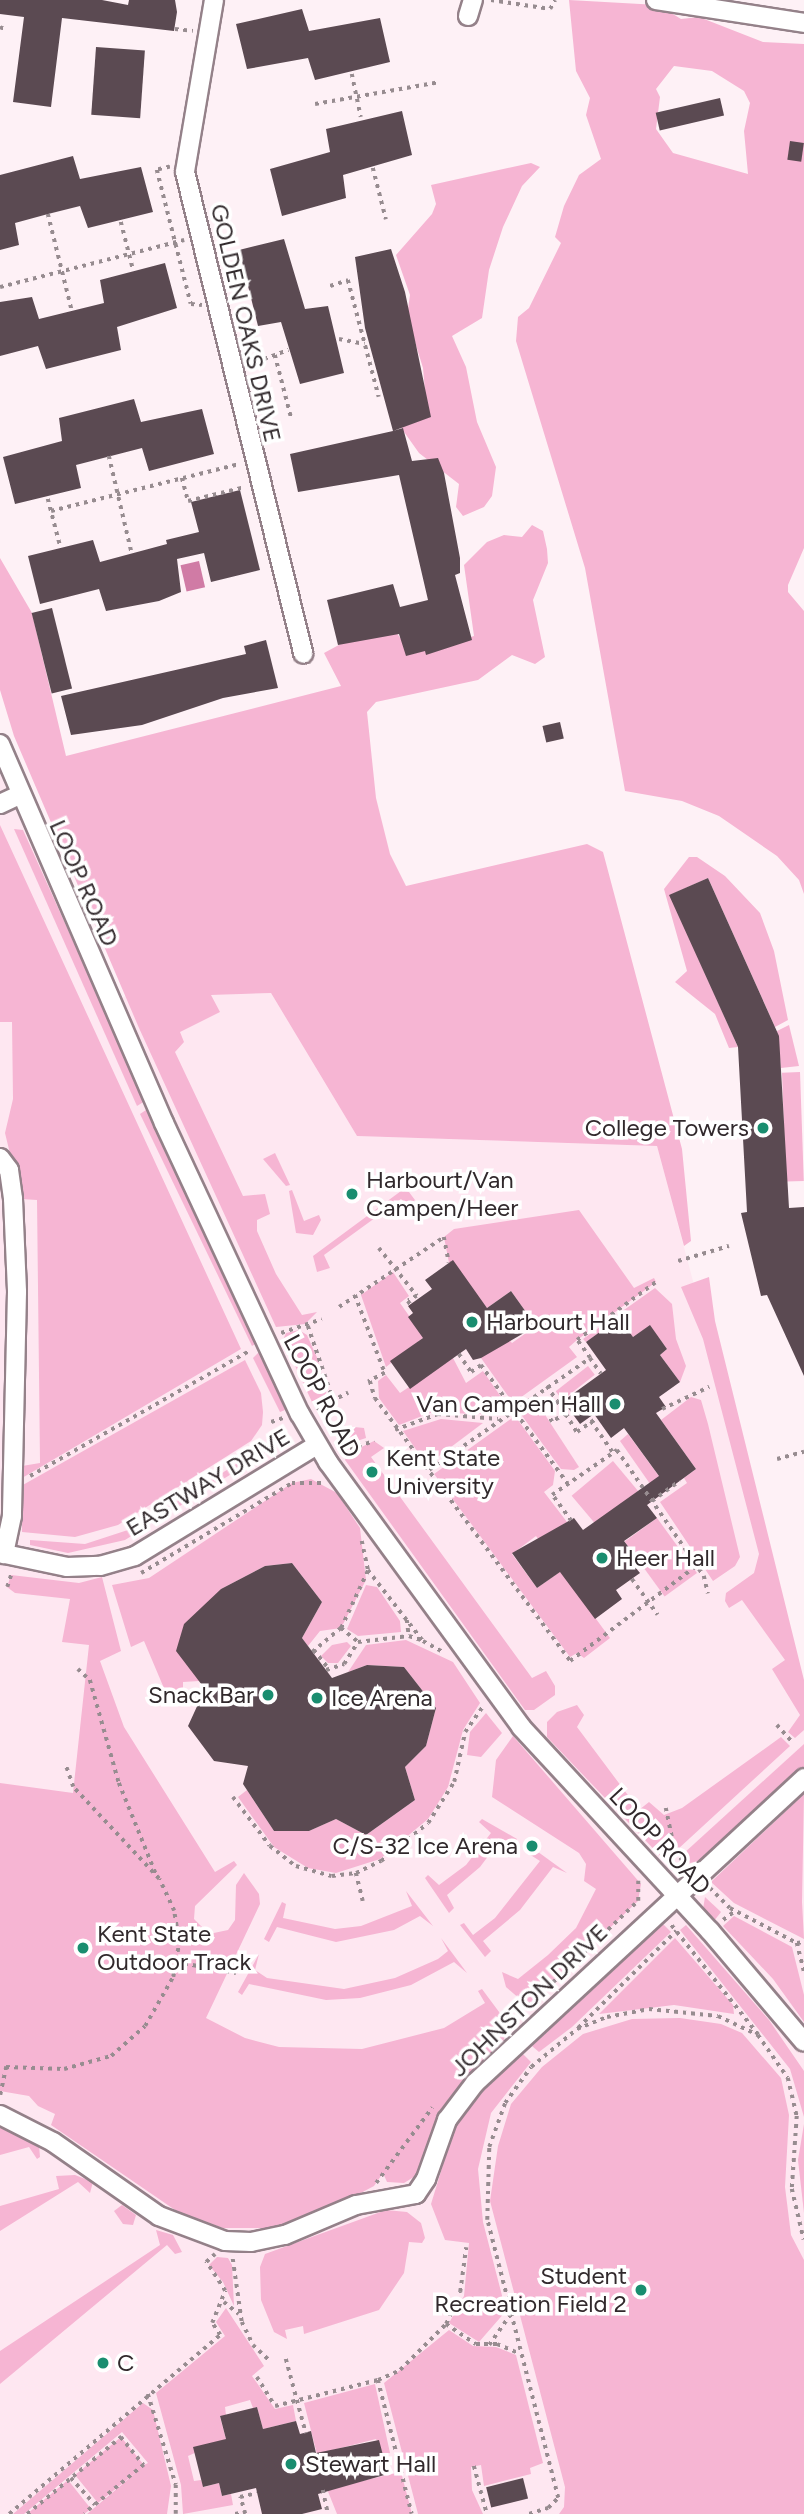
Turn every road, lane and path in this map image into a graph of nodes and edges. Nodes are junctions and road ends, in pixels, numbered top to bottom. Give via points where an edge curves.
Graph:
1 (214, 0) edge
2 (489, 0) edge
3 (555, 0) edge
4 (656, 0) edge
5 (804, 23) edge
6 (0, 27) edge
7 (174, 29) dead end
8 (7, 30) dead end
9 (199, 32) dead end
10 (352, 74) dead end
11 (440, 82) dead end
12 (357, 97) junction
13 (315, 104) dead end
14 (361, 117) dead end
15 (172, 167) dead end
16 (373, 168) dead end
17 (48, 214) dead end
18 (386, 219) dead end
19 (121, 222) dead end
20 (190, 239) dead end
21 (174, 242) junction
22 (128, 252) junction
23 (133, 269) dead end
24 (63, 271) junction
25 (330, 286) dead end
26 (0, 287) edge
27 (205, 305) dead end
28 (72, 311) dead end
29 (339, 339) dead end
30 (365, 344) junction
31 (288, 350) dead end
32 (275, 355) junction
33 (233, 371) junction
34 (379, 397) dead end
35 (291, 417) dead end
36 (109, 457) dead end
37 (243, 463) dead end
38 (182, 478) junction
39 (250, 486) dead end
40 (118, 494) junction
41 (48, 499) dead end
42 (51, 511) junction
43 (60, 545) dead end
44 (132, 554) dead end
45 (303, 654) dead end
46 (0, 744) edge
47 (19, 795) junction
48 (0, 804) edge
49 (0, 1158) edge
50 (729, 1246) dead end
51 (379, 1248) dead end
52 (678, 1261) dead end
53 (449, 1263) dead end
54 (396, 1269) junction
55 (656, 1282) dead end
56 (355, 1295) junction
57 (410, 1304) dead end
58 (339, 1307) dead end
59 (322, 1319) dead end
60 (308, 1326) junction
61 (281, 1333) dead end
62 (260, 1345) dead end
63 (459, 1354) dead end
64 (590, 1358) junction
65 (601, 1374) dead end
66 (547, 1386) junction
67 (709, 1387) dead end
68 (348, 1394) dead end
69 (557, 1401) junction
70 (334, 1402) junction
71 (316, 1409) dead end
72 (514, 1409) junction
73 (662, 1409) dead end
74 (566, 1414) junction
75 (283, 1418) dead end
76 (597, 1418) dead end
77 (498, 1419) junction
78 (591, 1421) junction
79 (271, 1422) dead end
80 (397, 1429) junction
81 (374, 1441) dead end
82 (317, 1445) junction
83 (342, 1452) dead end
84 (804, 1452) edge
85 (613, 1453) junction
86 (777, 1459) dead end
87 (428, 1471) junction
88 (310, 1475) dead end
89 (22, 1480) dead end
90 (306, 1480) junction
91 (680, 1481) dead end
92 (568, 1483) junction
93 (330, 1488) dead end
94 (652, 1501) junction
95 (571, 1521) dead end
96 (362, 1538) dead end
97 (2, 1553) edge
98 (696, 1566) junction
99 (368, 1570) junction
100 (136, 1573) dead end
101 (24, 1577) dead end
102 (632, 1579) dead end
103 (366, 1580) junction
104 (379, 1585) junction
105 (7, 1587) dead end
106 (708, 1594) dead end
107 (648, 1602) junction
108 (658, 1615) dead end
109 (407, 1620) junction
110 (341, 1628) junction
111 (408, 1636) junction
112 (423, 1641) junction
113 (358, 1642) junction
114 (578, 1655) junction
115 (454, 1658) dead end
116 (582, 1660) dead end
117 (78, 1669) dead end
118 (477, 1693) dead end
119 (485, 1704) junction
120 (491, 1712) dead end
121 (777, 1725) dead end
122 (793, 1743) dead end
123 (66, 1767) dead end
124 (804, 1778) edge
125 (233, 1797) dead end
126 (666, 1808) dead end
127 (675, 1851) junction
128 (670, 1856) dead end
129 (682, 1860) dead end
130 (356, 1872) junction
131 (635, 1876) dead end
132 (159, 1878) junction
133 (708, 1887) dead end
134 (677, 1895) junction
135 (363, 1901) dead end
136 (735, 1911) junction
137 (664, 1917) dead end
138 (720, 1922) dead end
139 (676, 1931) junction
140 (804, 1942) edge
141 (797, 1943) junction
142 (176, 1962) junction
143 (804, 1971) edge
144 (236, 1973) dead end
145 (528, 2006) dead end
146 (508, 2024) dead end
147 (577, 2029) junction
148 (758, 2035) junction
149 (804, 2042) edge
150 (481, 2052) dead end
151 (0, 2095) edge
152 (435, 2105) dead end
153 (0, 2115) edge
154 (374, 2186) dead end
155 (804, 2240) edge
156 (466, 2247) dead end
157 (224, 2302) junction
158 (240, 2314) junction
159 (511, 2314) junction
160 (446, 2323) junction
161 (489, 2345) junction
162 (522, 2356) junction
163 (286, 2359) dead end
164 (269, 2360) dead end
165 (257, 2377) dead end
166 (378, 2380) junction
167 (148, 2395) junction
168 (298, 2400) junction
169 (306, 2433) dead end
170 (474, 2466) dead end
171 (71, 2478) junction
172 (323, 2490) dead end
173 (257, 2493) dead end
174 (95, 2505) junction
175 (245, 2513) edge
176 (9, 2514) edge
177 (27, 2514) edge
178 (84, 2514) edge
179 (176, 2514) edge
180 (235, 2514) edge
181 (328, 2514) edge
182 (412, 2514) edge
183 (487, 2514) edge
184 (529, 2514) edge

1 - 33 street, GOLDEN OAKS DRIVE via 185,172
2 - 3 path via 550,9
4 - 5 street
6 - 8 path
7 - 9 path
10 - 12 path
11 - 12 path
12 - 13 path
12 - 14 path
15 - 21 path via 157,170
16 - 18 path
17 - 24 path
19 - 22 path
20 - 21 path
21 - 22 path
21 - 27 path via 191,304
22 - 23 path
22 - 24 path
24 - 26 path
24 - 28 path
25 - 30 path via 348,280
29 - 30 path
30 - 34 path
31 - 32 path
32 - 33 path
32 - 35 path
33 - 45 street, GOLDEN OAKS DRIVE
36 - 40 path
37 - 38 path
38 - 39 path via 188,501
38 - 40 path
40 - 42 path
40 - 44 path
41 - 42 path
42 - 43 path
46 - 47 street, LOOP ROAD
47 - 48 street
47 - 82 street, LOOP ROAD via 164,1123
49 - 97 street via 9,1170 13,1199 17,1292 12,1516
50 - 52 path
51 - 54 path
53 - 54 path via 444,1237
54 - 56 path
54 - 57 path via 417,1296
55 - 64 path via 577,1340
56 - 58 path
56 - 80 path via 385,1373 369,1382
59 - 60 path
60 - 61 path
60 - 70 path
62 - 89 path
63 - 72 path via 471,1372 481,1365
64 - 65 path
64 - 66 path
66 - 69 path
66 - 72 path
67 - 73 path
68 - 70 path
69 - 74 path
69 - 74 path via 544,1410 552,1422
70 - 71 path
72 - 77 path
72 - 92 path
74 - 78 path via 577,1432
75 - 79 path
76 - 78 path
77 - 80 path via 438,1414
77 - 87 path
78 - 85 path
80 - 87 path
81 - 83 path
82 - 97 street, EASTWAY DRIVE via 135,1556 100,1566 67,1567
82 - 134 street, LOOP ROAD via 411,1582 521,1727
84 - 86 path
85 - 92 path
85 - 94 path via 617,1450
87 - 114 path via 570,1661
88 - 90 path
90 - 93 path
90 - 100 path via 292,1483 146,1573
91 - 94 path
92 - 95 path via 552,1495
94 - 98 path
96 - 99 path
98 - 106 path
98 - 107 path
99 - 103 path
99 - 104 path
101 - 105 path via 12,1573
102 - 107 path
103 - 104 path
103 - 110 path
104 - 109 path
107 - 108 path
107 - 114 path
109 - 111 path
109 - 112 path
110 - 113 path
110 - 113 path via 313,1651 327,1670 344,1664
111 - 112 path
111 - 113 path
112 - 115 path
114 - 116 path
117 - 132 path via 90,1680 130,1816
118 - 119 path
119 - 120 path
119 - 130 path via 465,1732 454,1782 428,1824 381,1861
121 - 122 path
123 - 132 path via 73,1787
124 - 134 street, JOHNSTON DRIVE
125 - 130 path via 270,1846 296,1866 332,1876
126 - 127 path
127 - 128 path
127 - 129 path
130 - 135 path
131 - 145 path via 640,1884 638,1901
132 - 142 path via 174,1911 179,1943
133 - 136 path
134 - 149 street, LOOP ROAD
134 - 153 street, JOHNSTON DRIVE via 475,2083 447,2120 426,2179 416,2194 402,2199 356,2205 285,2235 251,2242 225,2241 159,2216 53,2142
136 - 138 path
136 - 141 path
137 - 139 path
139 - 147 path
139 - 148 path
140 - 141 path
141 - 143 path
142 - 144 path
142 - 151 path via 173,1977 145,2026 111,2056 64,2069 6,2067
146 - 150 path
147 - 148 path via 607,2017 649,2009 718,2016
147 - 159 path via 531,2067 505,2103 489,2147 487,2220
148 - 155 path via 788,2078 797,2116 792,2189
152 - 154 path
156 - 160 path via 460,2292
157 - 158 path
157 - 158 path via 225,2291 206,2262 225,2253 235,2263
157 - 167 path via 212,2323 220,2335
158 - 164 path via 247,2337
159 - 161 path
159 - 162 path
160 - 161 path via 476,2344
160 - 166 path via 412,2361
161 - 162 path via 506,2346
162 - 184 path via 558,2498 548,2508
163 - 168 path
165 - 168 path via 275,2406
166 - 168 path
166 - 182 path
167 - 176 path
167 - 179 path via 176,2485
168 - 169 path
170 - 183 path
171 - 174 path
171 - 174 path via 121,2437 144,2465
171 - 177 path
172 - 181 path
173 - 175 path via 240,2497
174 - 178 path
175 - 180 path

